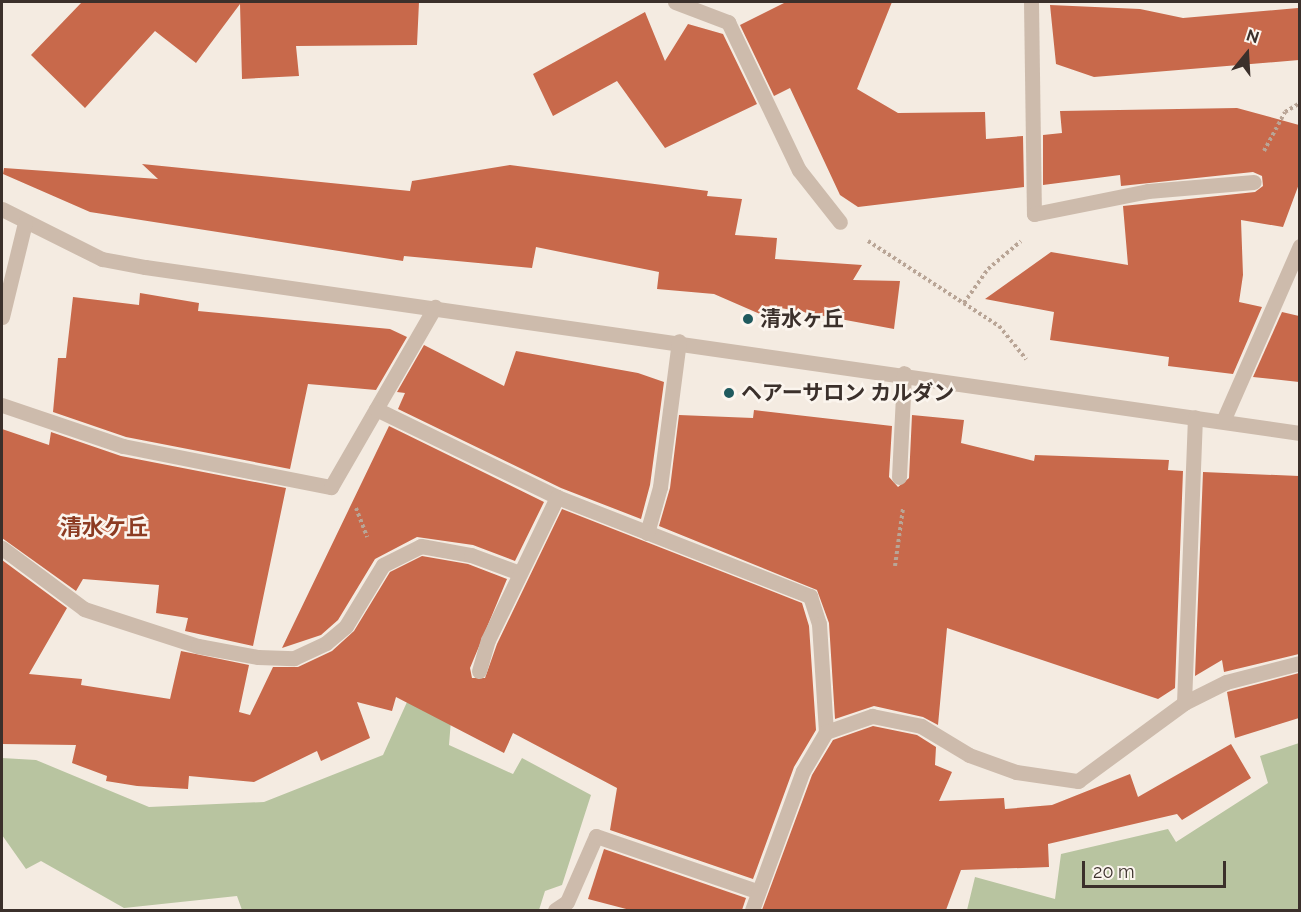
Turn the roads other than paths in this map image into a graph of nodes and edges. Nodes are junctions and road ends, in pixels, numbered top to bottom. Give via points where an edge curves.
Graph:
1 (675, 2) edge
2 (1031, 2) edge
3 (1254, 182) road end
4 (2, 209) edge
5 (840, 222) road end
6 (25, 223) junction
7 (1299, 246) edge
8 (435, 307) junction
9 (2, 317) edge
10 (679, 341) junction
11 (904, 373) junction
12 (2, 405) edge
13 (376, 409) junction
14 (1195, 417) junction
15 (1223, 421) junction
16 (1299, 433) edge
17 (899, 477) road end
18 (557, 497) junction
19 (647, 533) junction
20 (2, 548) edge
21 (520, 573) junction
22 (1299, 663) edge
23 (479, 670) dead end
24 (1184, 703) junction
25 (826, 732) junction
26 (757, 891) junction
27 (555, 910) edge
28 (752, 910) edge

1 - 5 street via 728,22 799,170
2 - 3 street via 1034,214 1148,191
4 - 6 street
6 - 8 street via 102,259
6 - 9 street
7 - 15 street
8 - 10 street
8 - 13 street
10 - 11 street
10 - 19 street via 660,487
11 - 14 street
11 - 17 street
12 - 13 street via 123,446 331,488
13 - 18 street
14 - 15 street
14 - 24 street
15 - 16 street
18 - 19 street
18 - 21 street
19 - 25 street via 810,596 819,624
20 - 21 street via 84,609 198,646 258,657 294,658 326,643 346,626 383,565 422,546 471,555
21 - 23 street
22 - 24 street via 1226,682
24 - 25 street via 1077,782 1016,772 969,755 921,726 872,716
25 - 26 street via 803,771
26 - 27 street via 596,836 567,902
26 - 28 street

